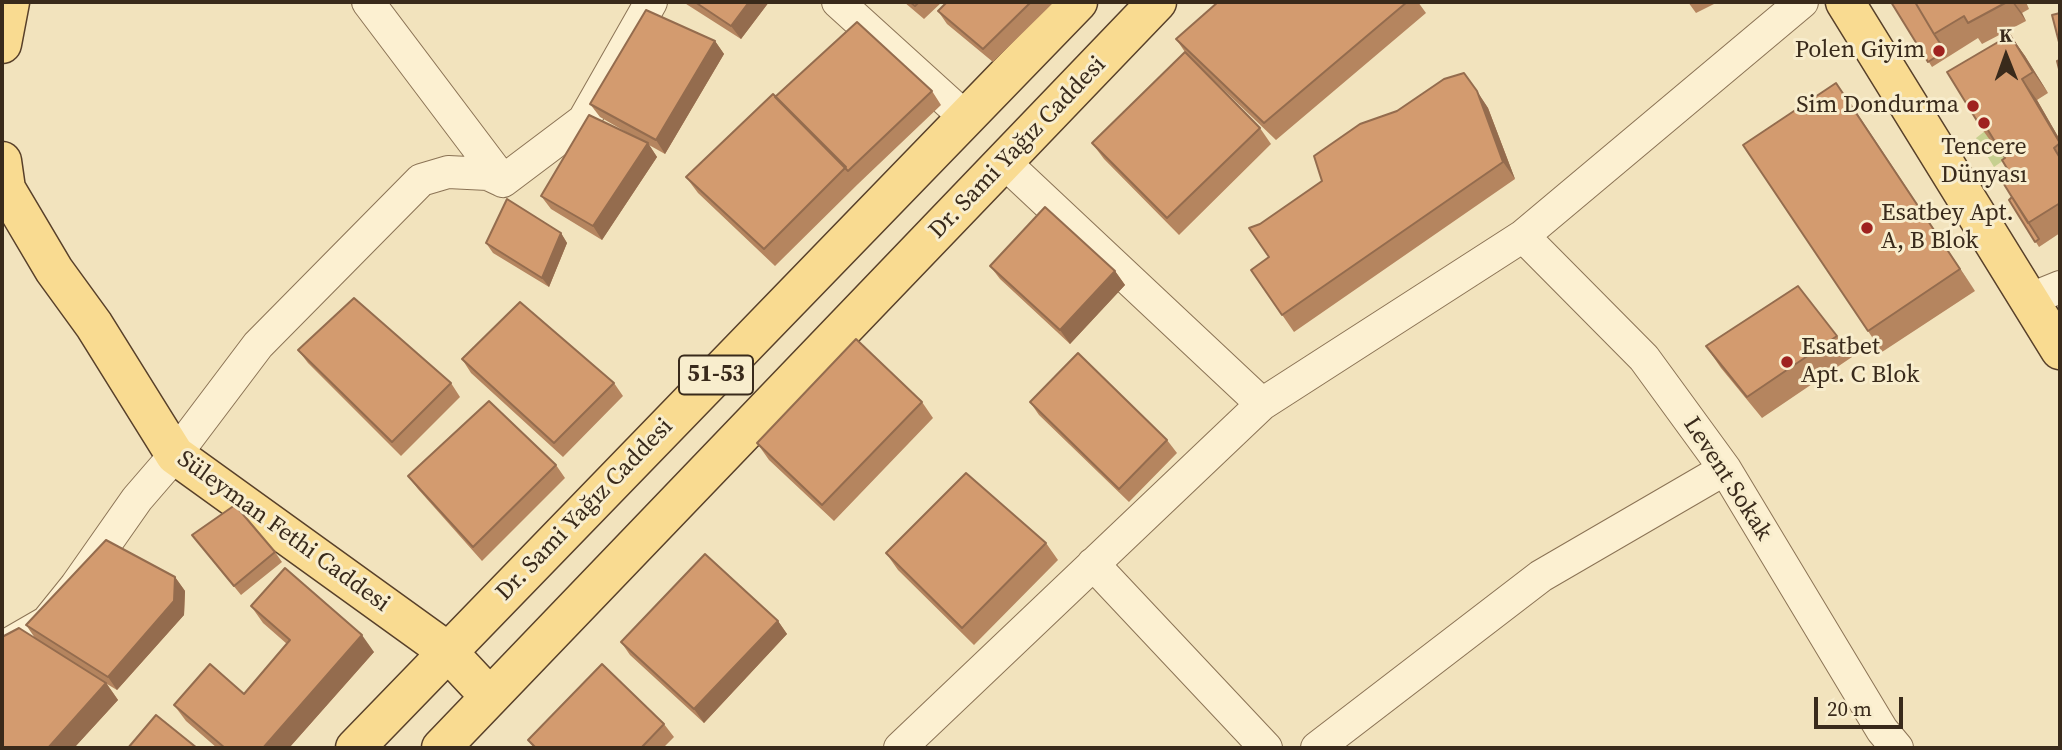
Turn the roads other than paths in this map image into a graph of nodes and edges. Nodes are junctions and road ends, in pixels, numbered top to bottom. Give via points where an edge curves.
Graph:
1 (9, 2) edge
2 (368, 2) edge
3 (651, 2) edge
4 (838, 2) edge
5 (1079, 2) edge
6 (1157, 2) edge
7 (1802, 2) edge
8 (1845, 2) edge
9 (2, 44) edge
10 (966, 118) junction
11 (2, 161) edge
12 (1004, 162) junction
13 (503, 181) junction
14 (1523, 236) junction
15 (2044, 293) edge
16 (2060, 350) edge
17 (1262, 404) junction
18 (175, 456) junction
19 (1725, 469) junction
20 (1093, 564) junction
21 (2, 648) edge
22 (447, 651) junction
23 (490, 697) junction
24 (1880, 742) edge
25 (355, 748) edge
26 (441, 748) edge
27 (900, 748) edge
28 (1266, 748) edge
29 (1317, 748) edge

1 - 9 main road
2 - 13 street
3 - 13 street via 584,120
4 - 10 street
5 - 10 main road, Dr. Sami Yağız Caddesi / 51-53
6 - 12 main road, Dr. Sami Yağız Caddesi / 51-53
7 - 14 street
8 - 15 main road
10 - 22 main road, Dr. Sami Yağız Caddesi / 51-53
11 - 18 main road, Süleyman Fethi Caddesi via 6,189
12 - 17 street
12 - 23 main road, Dr. Sami Yağız Caddesi / 51-53
13 - 18 street via 488,174 449,172 421,180 258,345
14 - 17 street
14 - 19 street, Levent Sokak via 1644,358
15 - 16 main road
17 - 20 street
18 - 21 street via 137,499 47,622
18 - 22 main road, Süleyman Fethi Caddesi
19 - 24 street, Levent Sokak
19 - 29 street via 1541,576
20 - 27 street
20 - 28 street
22 - 23 main road, Süleyman Fethi Caddesi
22 - 25 main road, Dr. Sami Yağız Caddesi / 51-53
23 - 26 main road, Dr. Sami Yağız Caddesi / 51-53

